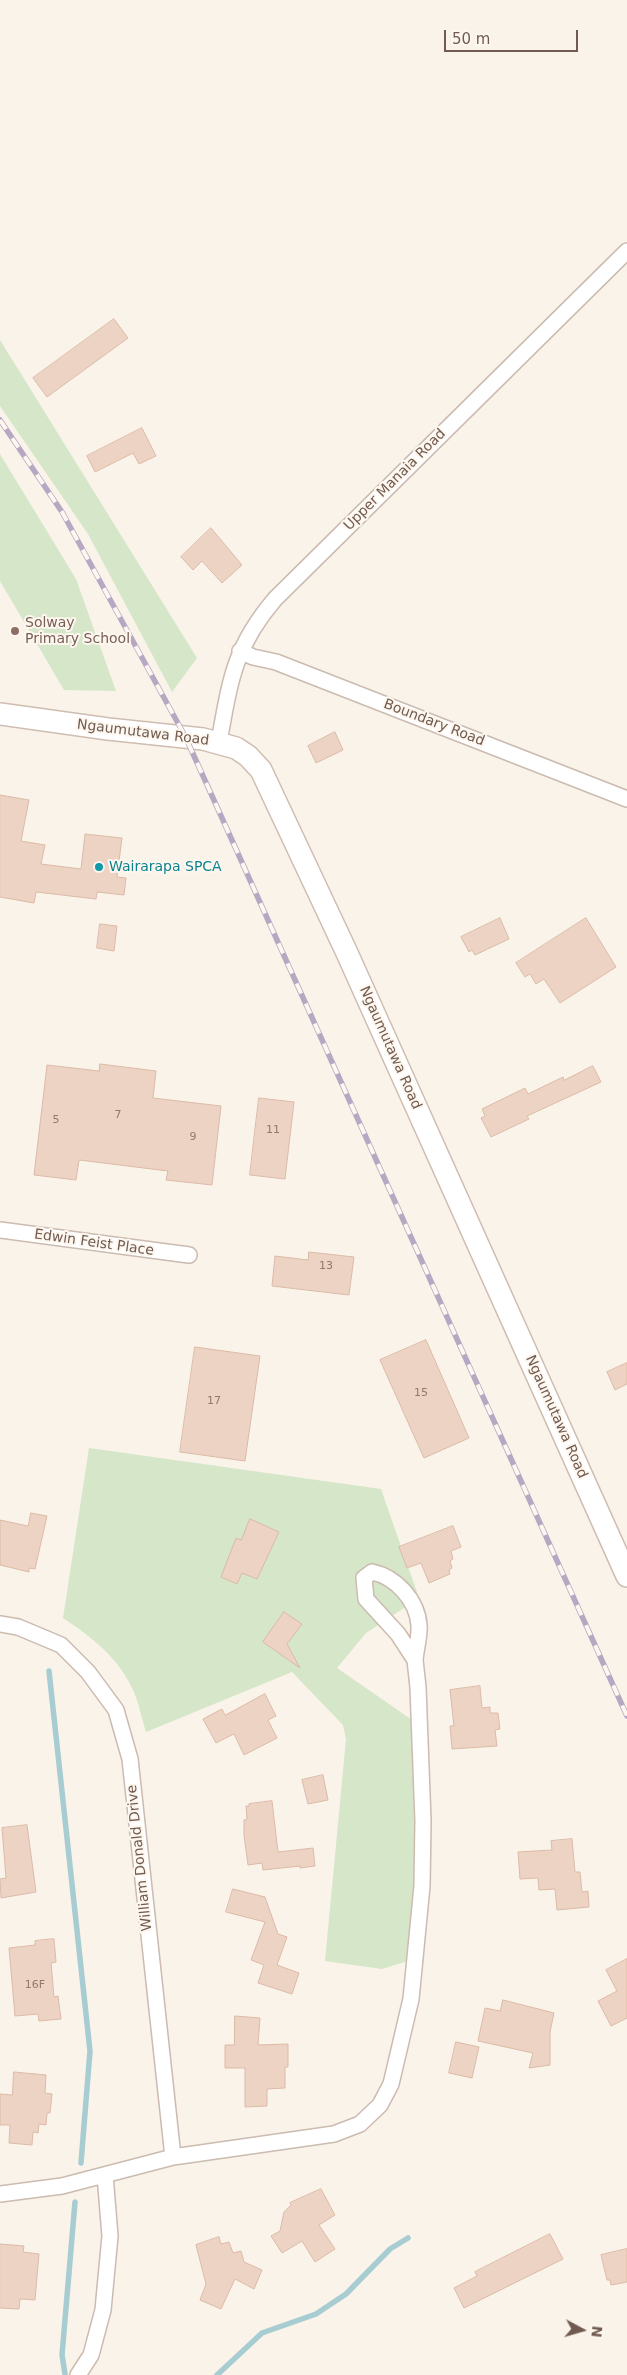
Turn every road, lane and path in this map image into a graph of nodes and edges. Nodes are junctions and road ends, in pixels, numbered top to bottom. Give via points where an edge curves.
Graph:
1 (627, 250) edge
2 (240, 651) junction
3 (0, 714) edge
4 (219, 742) junction
5 (627, 799) edge
6 (0, 1230) edge
7 (189, 1256) dead end
8 (627, 1576) edge
9 (0, 1624) edge
10 (415, 1660) junction
11 (172, 2157) junction
12 (105, 2176) junction
13 (0, 2194) edge
14 (78, 2375) edge

1 - 2 street, Upper Manaia Road via 275,599 253,626
2 - 4 street, Upper Manaia Road via 230,683
2 - 5 street, Boundary Road via 283,664
3 - 4 main road, Ngaumutawa Road
4 - 8 main road, Ngaumutawa Road via 248,756 261,770 360,980
6 - 7 street, Edwin Feist Place
9 - 11 street, William Donald Drive via 18,1627 61,1645 88,1672 116,1710 130,1759
10 - 10 street via 398,1634 366,1599 364,1578 372,1572 383,1574 395,1583 416,1610 420,1625
10 - 11 street via 423,1812 422,1886 411,1999 390,2084 380,2105 360,2124 334,2134
11 - 12 street
12 - 13 street via 62,2186
12 - 14 street via 110,2236 102,2310 90,2355

